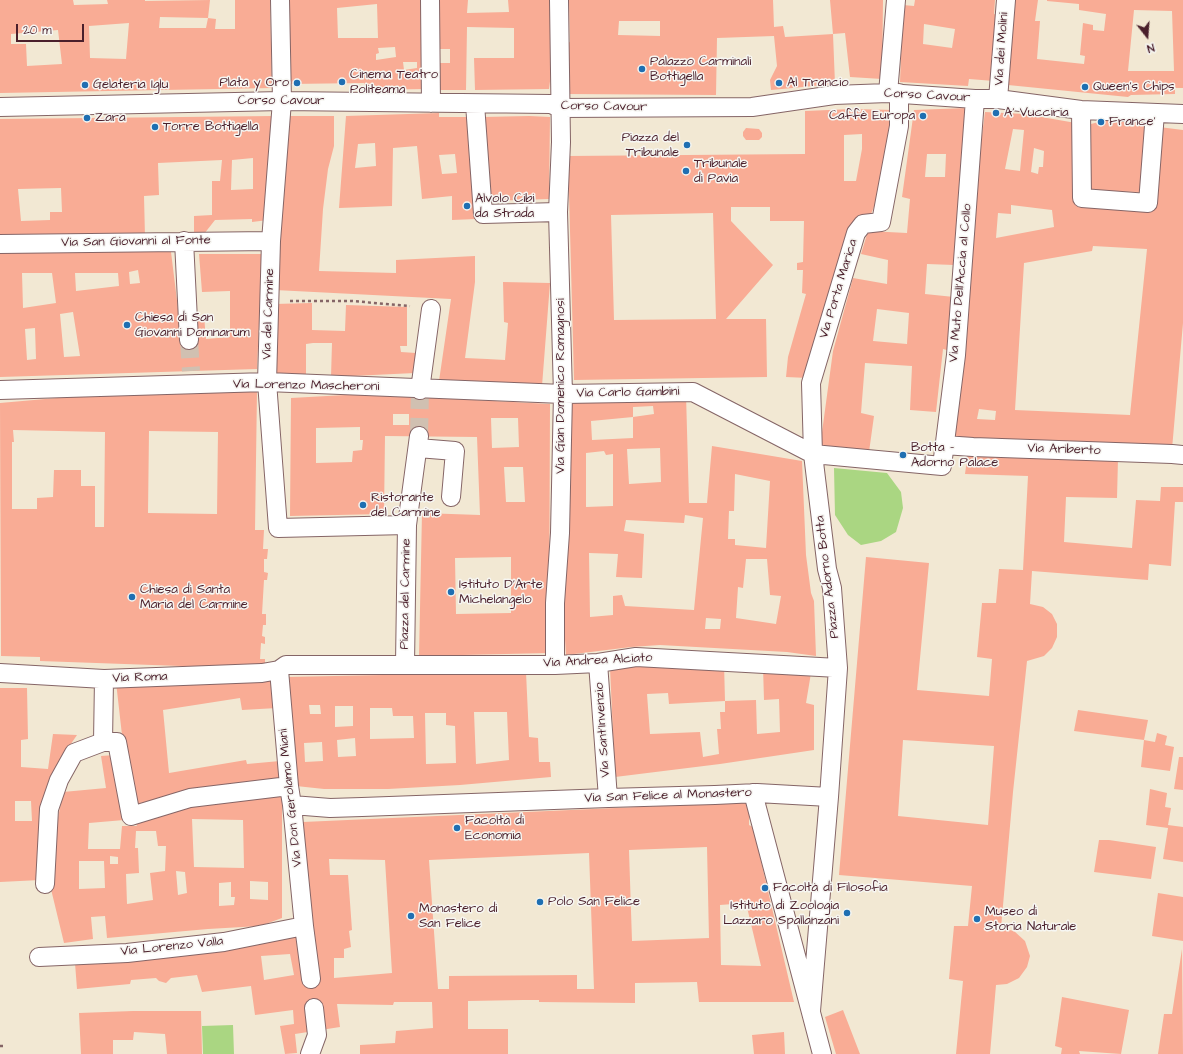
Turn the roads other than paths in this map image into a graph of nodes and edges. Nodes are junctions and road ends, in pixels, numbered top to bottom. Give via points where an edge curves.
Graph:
1 (280, 0) edge
2 (430, 0) edge
3 (559, 0) edge
4 (896, 0) edge
5 (1006, 0) edge
6 (893, 93) junction
7 (975, 99) junction
8 (998, 99) junction
9 (282, 101) junction
10 (431, 103) junction
11 (476, 104) junction
12 (0, 107) edge
13 (560, 108) junction
14 (1081, 110) junction
15 (1156, 113) junction
16 (1183, 114) edge
17 (558, 212) junction
18 (184, 241) junction
19 (271, 241) junction
20 (0, 244) edge
21 (431, 309) road end
22 (189, 340) tunnel mouth
23 (267, 382) junction
24 (811, 383) joint
25 (0, 390) edge
26 (420, 390) junction
27 (563, 394) junction
28 (944, 445) junction
29 (813, 454) junction
30 (1183, 455) edge
31 (451, 497) dead end
32 (407, 525) junction
33 (278, 528) joint
34 (598, 663) junction
35 (405, 664) junction
36 (555, 664) junction
37 (838, 668) junction
38 (279, 670) junction
39 (0, 673) edge
40 (104, 679) junction
41 (103, 742) junction
42 (289, 786) junction
43 (753, 793) junction
44 (829, 797) junction
45 (608, 798) junction
46 (292, 805) junction
47 (45, 884) dead end
48 (304, 926) junction
49 (39, 957) dead end
50 (312, 979) dead end
51 (314, 1008) dead end
52 (811, 1011) junction
53 (310, 1054) edge
54 (822, 1054) edge

1 - 9 street, Via del Carmine
2 - 10 street
3 - 13 street, Via Gian Domenico Romagnosi
4 - 6 street
5 - 8 street, Via dei Molini
6 - 7 street, Corso Cavour
6 - 13 street, Corso Cavour via 834,96 752,107
6 - 24 street, Via Porta Marica via 899,126 880,222 862,224 856,233
7 - 8 street, Corso Cavour
7 - 28 street, Via Muto Dell'Accia al Collo via 956,356
8 - 14 street, Corso Cavour
9 - 10 street, Corso Cavour
9 - 12 street, Corso Cavour
9 - 19 street, Via del Carmine
10 - 11 street, Corso Cavour
11 - 13 street, Corso Cavour via 551,104
11 - 17 street via 483,214
13 - 17 street, Via Gian Domenico Romagnosi
14 - 15 street, Corso Cavour
14 - 15 street via 1082,198 1148,203
15 - 16 street, Corso Cavour
17 - 27 street, Via Gian Domenico Romagnosi
18 - 19 street, Via San Giovanni al Fonte
18 - 20 street, Via San Giovanni al Fonte
18 - 22 street
19 - 23 street, Via del Carmine
21 - 26 street
23 - 25 street, Via Lorenzo Mascheroni via 192,378
23 - 26 street, Via Lorenzo Mascheroni
23 - 33 street, Via del Carmine
24 - 29 street, Piazza Adorno Botta
26 - 27 street, Via Lorenzo Mascheroni
27 - 29 street, Via Carlo Gambini via 693,392
27 - 36 street, Via Gian Domenico Romagnosi
28 - 29 street, Via Muto Dell'Accia al Collo via 942,466
28 - 30 street, Via Ariberto
29 - 37 street, Piazza Adorno Botta via 827,569 832,588
31 - 32 street via 455,451 419,442
32 - 33 street, Piazza del Carmine
32 - 35 street, Piazza del Carmine
34 - 36 street, Via Andrea Alciato
34 - 37 street, Via Andrea Alciato via 636,657
34 - 45 street, Via Sant'Invenzio
35 - 36 street, Via Andrea Alciato
35 - 38 street, Piazza del Carmine via 286,665
37 - 44 street, Piazza Adorno Botta
38 - 40 street, Via Roma via 262,673
38 - 42 street, Via Don Gerolamo Miani
39 - 40 street, Via Roma
40 - 41 street
41 - 42 street via 117,742 131,816 190,798
41 - 47 street via 74,753 59,780 49,809
42 - 46 street, Via Don Gerolamo Miani
43 - 44 street, Via San Felice al Monastero
43 - 45 street, Via San Felice al Monastero
43 - 52 street
44 - 52 street
45 - 46 street, Via San Felice al Monastero via 330,808
46 - 48 street, Via Don Gerolamo Miani
48 - 49 street, Via Lorenzo Valla via 224,942 127,953
48 - 50 street, Via Don Gerolamo Miani
51 - 53 street via 317,1035
52 - 54 street

